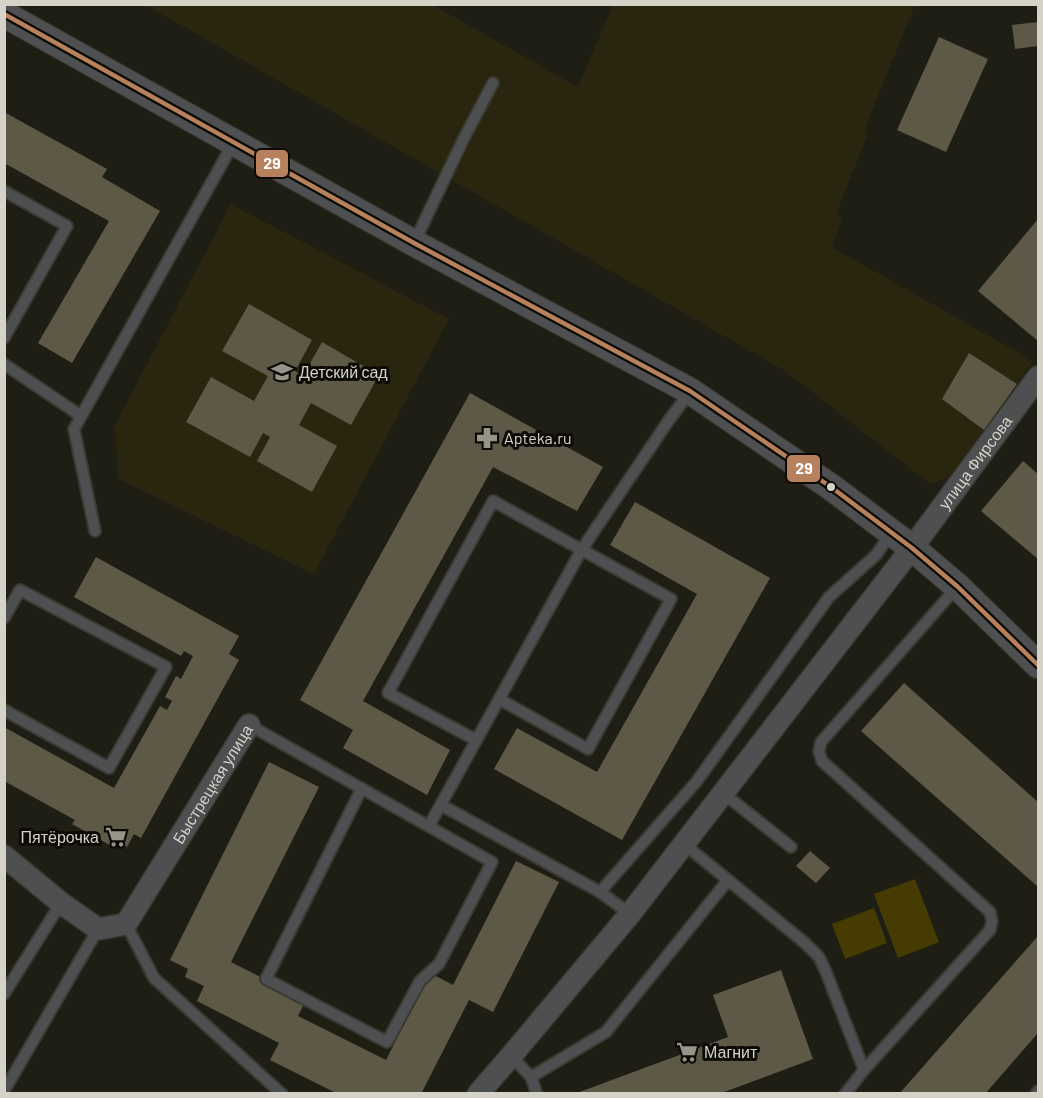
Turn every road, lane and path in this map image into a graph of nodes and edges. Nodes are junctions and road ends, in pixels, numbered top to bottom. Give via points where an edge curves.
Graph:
1 (4, 14) edge
2 (493, 83) dead end
3 (234, 141) junction
4 (4, 191) edge
5 (414, 243) junction
6 (4, 338) edge
7 (4, 364) edge
8 (1038, 377) edge
9 (690, 391) junction
10 (81, 416) junction
11 (95, 531) dead end
12 (891, 533) junction
13 (582, 549) junction
14 (912, 549) junction
15 (958, 587) junction
16 (6, 613) edge
17 (1038, 665) edge
18 (499, 699) junction
19 (4, 710) edge
20 (249, 725) joint
21 (476, 740) junction
22 (362, 788) junction
23 (723, 793) junction
24 (441, 805) junction
25 (429, 826) junction
26 (684, 844) junction
27 (791, 847) dead end
28 (4, 856) edge
29 (728, 880) junction
30 (600, 892) junction
31 (61, 903) junction
32 (630, 914) junction
33 (126, 924) junction
34 (98, 929) junction
35 (8, 978) edge
36 (4, 994) edge
37 (511, 1056) junction
38 (864, 1070) junction
39 (531, 1077) junction
40 (4, 1091) edge
41 (282, 1094) edge
42 (478, 1094) edge
43 (537, 1094) edge
44 (844, 1094) edge

1 - 3 street
2 - 5 lane
3 - 5 street
3 - 10 lane
4 - 6 lane via 68,226
5 - 9 street
7 - 10 lane
8 - 14 street, улица Фирсова
9 - 12 street
9 - 13 lane
10 - 11 lane via 74,429
12 - 14 street
12 - 30 lane via 876,555 829,597 697,781
13 - 18 lane
13 - 18 lane via 671,599 588,749
13 - 21 lane via 493,501 388,693
14 - 15 street
14 - 23 street, улица Фирсова
15 - 17 street
15 - 38 lane via 821,742 819,751 822,761 990,912 992,921 990,930
16 - 19 lane via 20,590 166,667 108,768
18 - 21 lane
20 - 22 lane, Быстрецкая улица
20 - 33 street, Быстрецкая улица
21 - 24 lane
22 - 25 lane, Быстрецкая улица
22 - 25 lane, Быстрецкая улица via 266,979 387,1042 420,981 440,964 492,862
23 - 26 street, улица Фирсова
23 - 27 lane
24 - 25 lane
24 - 30 lane
26 - 29 lane
26 - 32 street, улица Фирсова
28 - 31 street
29 - 38 lane via 819,957
29 - 39 lane via 606,1032
30 - 32 lane
31 - 34 street
31 - 35 lane
32 - 37 street, улица Фирсова
33 - 34 street
33 - 41 lane via 154,978
34 - 40 lane
35 - 36 lane
37 - 39 lane
37 - 42 street, улица Фирсова
38 - 44 lane
39 - 43 lane

